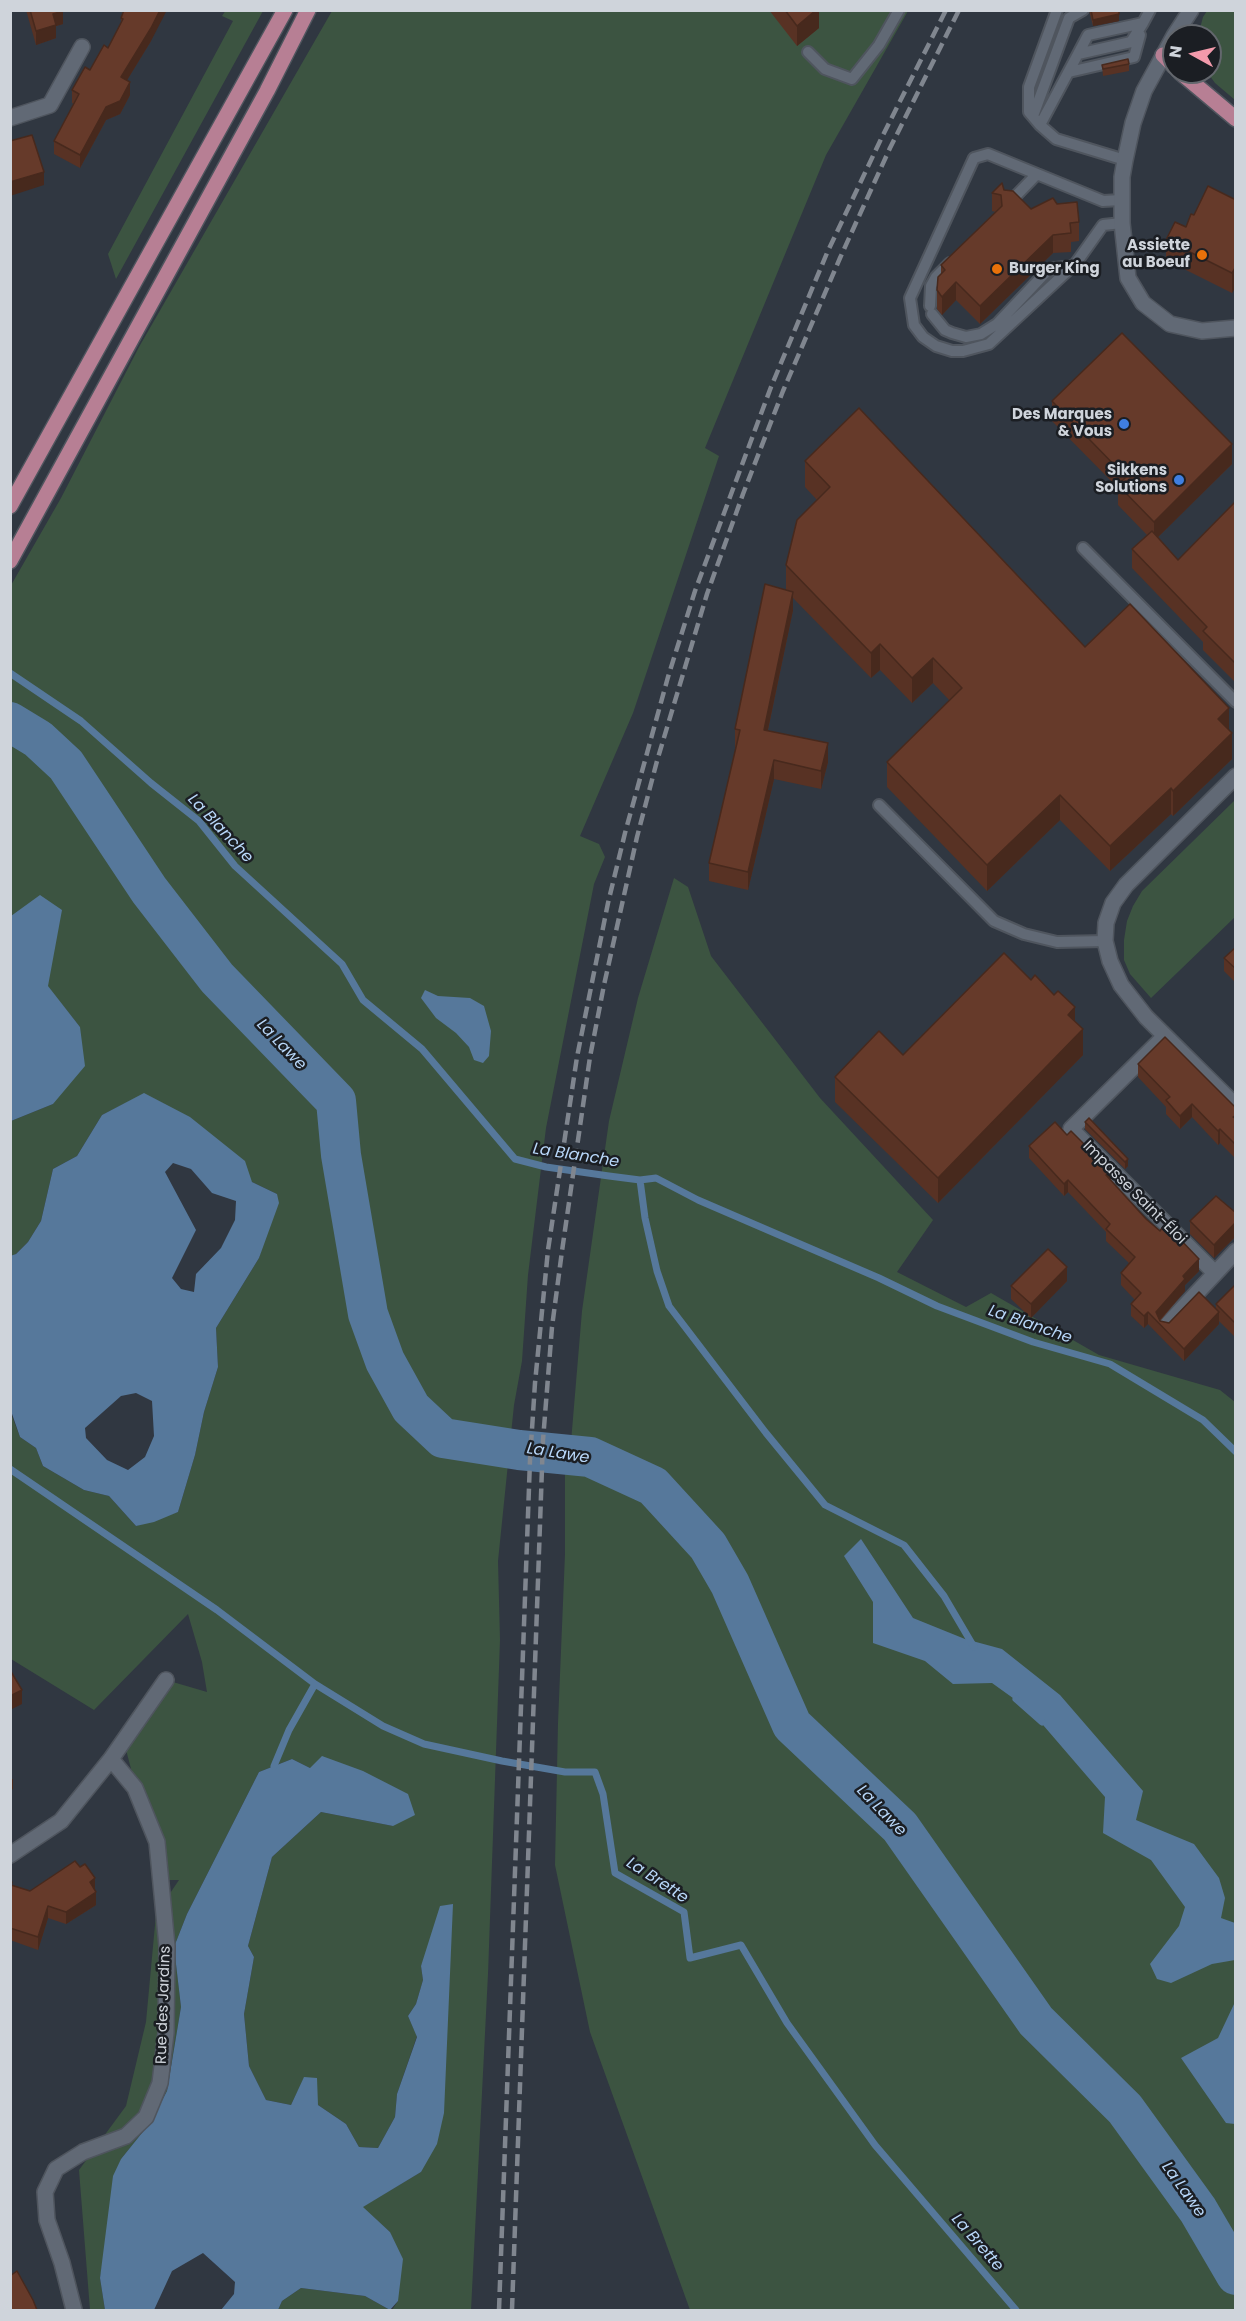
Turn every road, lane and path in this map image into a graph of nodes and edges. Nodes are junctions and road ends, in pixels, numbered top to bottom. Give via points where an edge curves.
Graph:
1 (285, 10) edge
2 (308, 10) edge
3 (899, 10) edge
4 (1057, 10) edge
5 (1083, 10) edge
6 (1150, 10) edge
7 (1191, 10) edge
8 (1071, 13) edge
9 (1143, 23) junction
10 (1182, 24) edge
11 (82, 47) dead end
12 (808, 52) dead end
13 (1078, 54) junction
14 (1162, 69) edge
15 (1069, 72) junction
16 (1193, 84) edge
17 (10, 118) edge
18 (1236, 120) edge
19 (1036, 121) junction
20 (1125, 160) junction
21 (1037, 174) junction
22 (1122, 200) junction
23 (1009, 203) edge
24 (1122, 223) junction
25 (961, 252) edge
26 (1073, 266) junction
27 (1236, 328) edge
28 (10, 506) edge
29 (1083, 548) dead end
30 (10, 561) edge
31 (1236, 702) edge
32 (1236, 777) edge
33 (879, 805) dead end
34 (1105, 941) junction
35 (1164, 1036) junction
36 (1236, 1106) edge
37 (1236, 1251) edge
38 (1215, 1273) junction
39 (1166, 1326) edge
40 (166, 1680) dead end
41 (111, 1759) junction
42 (10, 1855) edge
43 (74, 2310) edge

1 - 28 main road
2 - 30 main road
3 - 12 lane via 879,45 852,79 825,69
4 - 19 lane via 1029,87 1029,111
5 - 8 lane
6 - 9 lane
7 - 10 street
8 - 19 lane
9 - 13 lane via 1131,42
9 - 13 lane via 1088,35
9 - 15 lane via 1134,57
11 - 17 street via 50,105
13 - 15 lane
14 - 20 street via 1144,91
15 - 19 lane
16 - 18 main road
19 - 20 lane via 1056,139
20 - 22 street
21 - 22 lane via 1103,201
21 - 23 lane
21 - 26 lane via 988,153 974,158 910,297 914,325 936,346 952,351 989,344
22 - 24 street
24 - 26 lane via 1103,225
24 - 27 street via 1128,278 1149,309 1170,324 1202,331
25 - 26 lane via 931,286 931,310 945,330 966,337 981,334 997,324 1049,269
29 - 31 lane
32 - 34 street via 1126,885 1113,903
33 - 34 lane via 994,921 1057,942
34 - 35 street via 1121,985
35 - 36 street
35 - 38 street, Impasse Saint-Éloi via 1071,1129
37 - 38 street
38 - 39 street
40 - 41 street
41 - 42 street via 61,1821
41 - 43 street, Rue des Jardins via 135,1788 157,1842 167,1947 166,2033 160,2083 146,2117 126,2136 83,2152 56,2169 45,2192 47,2220

